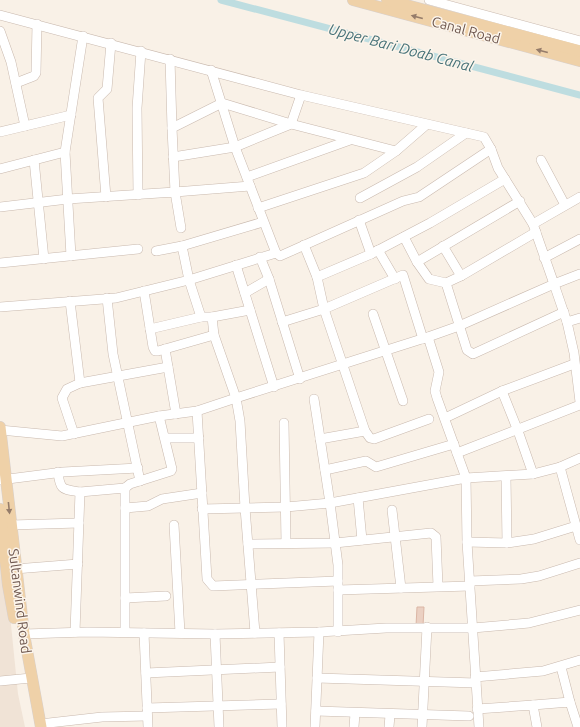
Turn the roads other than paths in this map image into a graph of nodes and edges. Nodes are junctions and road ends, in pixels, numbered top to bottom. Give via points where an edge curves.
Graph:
1 (352, 0) edge
2 (387, 0) edge
3 (429, 0) edge
4 (0, 14) edge
5 (37, 24) junction
6 (0, 31) edge
7 (83, 36) junction
8 (580, 41) edge
9 (111, 44) junction
10 (141, 51) junction
11 (580, 51) edge
12 (170, 59) junction
13 (580, 60) edge
14 (211, 70) junction
15 (16, 83) junction
16 (301, 95) junction
17 (222, 103) junction
18 (71, 115) junction
19 (291, 124) junction
20 (426, 125) junction
21 (26, 126) junction
22 (172, 128) junction
23 (0, 132) edge
24 (466, 133) junction
25 (350, 140) junction
26 (235, 147) junction
27 (491, 149) junction
28 (396, 150) junction
29 (65, 152) junction
30 (173, 157) junction
31 (34, 160) junction
32 (541, 160) dead end
33 (0, 170) edge
34 (506, 179) junction
35 (249, 182) junction
36 (175, 192) junction
37 (138, 194) junction
38 (106, 197) junction
39 (580, 197) edge
40 (360, 198) dead end
41 (68, 199) junction
42 (520, 201) junction
43 (37, 203) junction
44 (565, 205) junction
45 (0, 207) edge
46 (258, 208) junction
47 (359, 220) junction
48 (263, 222) junction
49 (181, 228) dead end
50 (534, 228) junction
51 (404, 237) junction
52 (580, 239) edge
53 (304, 245) junction
54 (182, 246) junction
55 (443, 246) junction
56 (138, 249) dead end
57 (156, 251) dead end
58 (375, 252) junction
59 (276, 253) junction
60 (71, 256) junction
61 (260, 257) junction
62 (544, 258) junction
63 (44, 259) junction
64 (417, 262) junction
65 (0, 263) edge
66 (236, 265) junction
67 (580, 274) edge
68 (461, 276) junction
69 (317, 277) junction
70 (269, 279) junction
71 (395, 279) junction
72 (189, 280) junction
73 (446, 283) junction
74 (554, 284) junction
75 (144, 291) junction
76 (245, 293) junction
77 (108, 298) junction
78 (70, 301) junction
79 (0, 307) edge
80 (324, 309) junction
81 (250, 310) junction
82 (564, 312) junction
83 (373, 314) dead end
84 (201, 317) junction
85 (212, 317) junction
86 (580, 318) edge
87 (282, 322) junction
88 (567, 322) junction
89 (459, 326) junction
90 (150, 329) junction
91 (214, 335) junction
92 (425, 338) junction
93 (165, 350) junction
94 (386, 351) junction
95 (577, 352) edge
96 (343, 364) junction
97 (574, 364) junction
98 (168, 368) junction
99 (117, 375) junction
100 (300, 379) junction
101 (80, 383) junction
102 (274, 387) junction
103 (579, 390) edge
104 (502, 391) junction
105 (236, 398) junction
106 (314, 399) dead end
107 (403, 400) dead end
108 (580, 402) edge
109 (580, 405) edge
110 (197, 411) junction
111 (176, 414) junction
112 (159, 416) junction
113 (445, 418) junction
114 (429, 420) dead end
115 (128, 422) junction
116 (284, 423) dead end
117 (0, 429) edge
118 (365, 431) junction
119 (518, 431) junction
120 (74, 434) junction
121 (165, 438) junction
122 (199, 438) junction
123 (320, 439) junction
124 (456, 449) junction
125 (580, 458) edge
126 (560, 467) junction
127 (138, 468) junction
128 (325, 470) junction
129 (58, 472) junction
130 (532, 474) junction
131 (506, 477) junction
132 (466, 478) junction
133 (3, 480) edge
134 (140, 481) junction
135 (125, 488) junction
136 (80, 492) junction
137 (202, 493) junction
138 (358, 498) junction
139 (330, 503) junction
140 (286, 507) junction
141 (125, 508) junction
142 (245, 508) junction
143 (0, 509) edge
144 (202, 510) junction
145 (392, 510) dead end
146 (576, 520) edge
147 (79, 523) junction
148 (11, 525) junction
149 (174, 525) dead end
150 (396, 537) junction
151 (362, 540) junction
152 (580, 540) edge
153 (335, 542) junction
154 (467, 542) junction
155 (286, 543) junction
156 (507, 543) junction
157 (248, 544) junction
158 (580, 563) edge
159 (78, 564) junction
160 (15, 569) junction
161 (470, 584) junction
162 (8, 585) edge
163 (252, 585) junction
164 (338, 585) junction
165 (438, 586) junction
166 (401, 588) junction
167 (166, 596) dead end
168 (125, 598) junction
169 (580, 610) edge
170 (426, 626) junction
171 (473, 628) junction
172 (75, 632) junction
173 (125, 632) junction
174 (319, 632) junction
175 (338, 632) junction
176 (144, 633) junction
177 (180, 633) junction
178 (255, 633) junction
179 (279, 633) junction
180 (24, 634) junction
181 (215, 634) junction
182 (580, 660) edge
183 (561, 666) junction
184 (280, 667) junction
185 (217, 670) junction
186 (146, 673) junction
187 (28, 678) junction
188 (317, 678) junction
189 (476, 680) junction
190 (0, 681) edge
191 (424, 682) junction
192 (570, 702) junction
193 (281, 704) junction
194 (533, 705) junction
195 (219, 706) junction
196 (477, 709) junction
197 (316, 711) junction
198 (147, 712) junction
199 (354, 713) junction
200 (390, 714) junction
201 (423, 715) junction
202 (469, 716) dead end
203 (39, 726) edge
204 (148, 727) edge
205 (219, 727) edge
206 (282, 727) edge
207 (315, 727) edge
208 (354, 727) edge
209 (389, 727) edge
210 (422, 727) edge
211 (479, 727) edge
212 (537, 727) edge
213 (578, 727) edge

13 -> 1 main road, Canal Road
2 - 11 main road, Canal Road
3 - 8 street
4 - 5 street
5 - 7 street
5 - 15 street via 36,73
6 - 15 street
7 - 9 street
7 - 18 street
9 - 10 street
9 - 38 street via 107,89 98,98
10 - 12 street
10 - 37 street via 137,108
12 - 14 street
12 - 22 street
14 - 16 street
14 - 17 street
15 - 21 street
16 - 19 street
16 - 20 street
17 - 19 street
17 - 22 street
17 - 26 street
18 - 21 street
18 - 29 street
19 - 25 street
19 - 26 street
20 - 24 street
20 - 28 street
21 - 23 street
22 - 30 street
24 - 27 street via 484,137
24 - 40 street via 417,167
25 - 28 street
25 - 35 street
26 - 30 street
26 - 35 street
27 - 34 street
27 - 47 street via 419,197
28 - 46 street via 364,173
29 - 31 street
29 - 41 street
30 - 36 street
31 - 33 street
31 - 43 street
32 - 44 street
34 - 42 street
34 - 51 street
35 - 36 street
35 - 46 street
36 - 37 street
36 - 49 street
37 - 38 street
38 - 41 street
39 - 44 street
41 - 43 street
41 - 60 street
42 - 50 street
42 - 55 street
43 - 45 street
43 - 63 street
44 - 50 street
46 - 48 street
47 - 53 street
47 - 58 street
48 - 54 street
48 - 59 street
50 - 62 street
50 - 68 street
51 - 58 street
51 - 64 street
52 - 62 street
53 - 59 street via 280,256
53 - 69 street
54 - 57 street
54 - 72 street
55 - 64 street
55 - 68 street
56 - 60 street
58 - 69 street
58 - 71 street
59 - 61 street
60 - 63 street
61 - 66 street
61 - 70 street
62 - 74 street
63 - 65 street
64 - 73 street via 429,279
66 - 72 street
66 - 76 street
67 - 74 street
68 - 73 street
69 - 80 street
70 - 76 street
70 - 87 street
71 - 80 street
71 - 92 street via 403,275
72 - 75 street
72 - 84 street
73 - 89 street
74 - 82 street
74 - 89 street
75 - 77 street
75 - 90 street
76 - 81 street
77 - 78 street
77 - 99 street
78 - 79 street
78 - 101 street
80 - 87 street
80 - 96 street
81 - 85 street
81 - 102 street
82 - 88 street
82 - 89 street via 473,354 467,350
83 - 94 street
84 - 85 street
84 - 90 street
85 - 91 street
86 - 88 street
87 - 100 street
88 - 95 street
89 - 92 street
90 - 93 street via 153,349 158,352
91 - 93 street
91 - 105 street
92 - 94 street
92 - 113 street via 439,372 435,391
93 - 98 street
94 - 96 street
94 - 107 street
95 - 97 street
96 - 100 street
96 - 118 street
97 - 103 street
97 - 104 street
98 - 99 street
98 - 111 street
99 - 101 street
99 - 115 street
100 - 102 street
101 - 120 street via 67,389 62,398
102 - 105 street
103 - 108 street
104 - 113 street
104 - 119 street
105 - 110 street
105 - 142 street via 240,421
106 - 123 street
109 - 119 street
110 - 111 street
110 - 122 street
111 - 112 street
112 - 115 street
112 - 121 street
113 - 124 street
114 - 118 street via 374,439
115 - 120 street
115 - 127 street
116 - 140 street
117 - 120 street via 62,436
117 - 133 main road, Sultanwind Road
118 - 123 street
119 - 124 street
119 - 130 street
121 - 122 street
121 - 134 street via 171,471
122 - 137 street
123 - 128 street
124 - 128 street via 376,468 366,461
124 - 132 street
125 - 126 street
126 - 130 street
126 - 146 street
127 - 129 street
127 - 134 street
128 - 139 street
129 - 133 street
129 - 136 street via 62,488
130 - 131 street
131 - 132 street
131 - 156 street
132 - 138 street
132 - 154 street
133 -> 148 main road, Sultanwind Road
134 - 135 street
135 - 136 street
135 - 141 street
136 - 147 street
137 - 141 street via 162,499 148,506
137 - 144 street
138 - 139 street
138 - 151 street
139 - 140 street
139 - 153 street
140 - 142 street
140 - 155 street
141 - 168 street
142 - 144 street
142 - 157 street
143 - 162 main road
144 - 163 street via 207,579 214,586
145 - 150 street
146 - 152 street
146 - 156 street via 534,539
147 - 148 street
147 - 159 street
148 - 160 main road, Sultanwind Road
149 - 177 street
150 - 151 street
150 - 165 street via 434,534
150 - 166 street
151 - 153 street
153 - 155 street
153 - 164 street
154 - 156 street
154 - 161 street
155 - 157 street
157 - 163 street
158 - 161 street via 538,576
159 - 160 street
159 - 172 street
160 - 162 main road, Sultanwind Road
161 - 165 street
161 - 171 street
162 - 180 main road, Sultanwind Road
162 - 187 main road
163 - 164 street
163 - 178 street
164 - 166 street
164 - 175 street
165 - 166 street
167 - 168 street
168 - 173 street
169 - 171 street via 530,623
170 - 171 street
170 - 175 street
170 - 191 street
171 - 189 street
172 - 173 street
172 - 180 street
173 - 176 street
174 - 175 street
174 - 179 street
174 - 188 street
176 - 177 street
176 - 186 street
177 - 181 street
178 - 179 street
178 - 181 street
179 - 184 street
180 - 187 main road, Sultanwind Road
181 - 185 street
182 - 183 street
183 - 189 street
183 - 192 street
184 - 185 street
184 - 193 street
185 - 186 street
185 - 195 street
186 - 198 street
187 - 190 street
187 - 203 main road, Sultanwind Road
188 - 191 street
188 - 197 street
189 - 191 street
189 - 196 street
191 - 201 street
192 - 194 street
192 - 213 street
193 - 195 street
193 - 206 street
194 - 196 street
194 - 212 street
195 - 198 street
195 - 205 street
196 - 211 street
197 - 199 street
197 - 207 street
198 - 203 street
198 - 204 street
199 - 200 street
199 - 208 street
200 - 201 street
200 - 209 street
201 - 202 street
201 - 210 street

